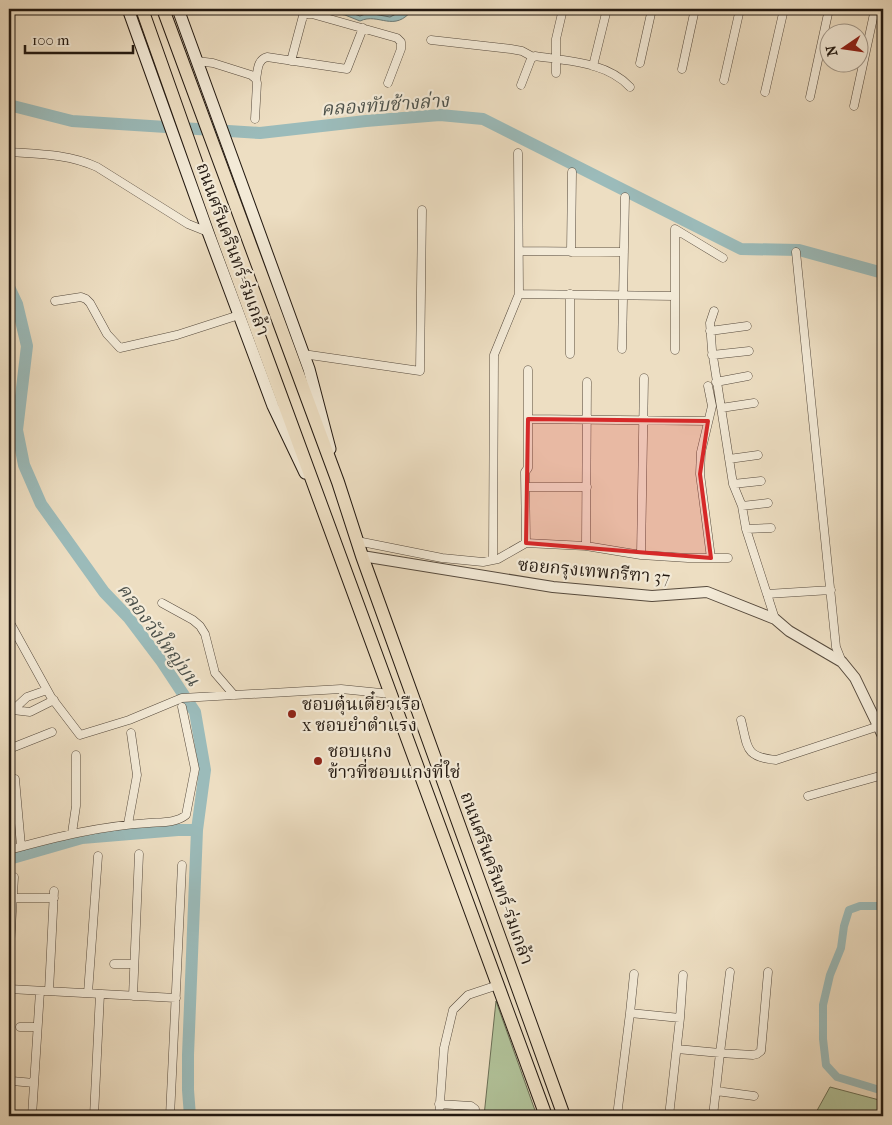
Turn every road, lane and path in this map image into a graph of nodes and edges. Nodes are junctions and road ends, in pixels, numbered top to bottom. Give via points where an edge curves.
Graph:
1 (128, 9) edge
2 (142, 9) edge
3 (163, 9) edge
4 (178, 9) edge
5 (563, 9) edge
6 (607, 9) edge
7 (652, 9) edge
8 (696, 9) edge
9 (740, 9) edge
10 (784, 9) edge
11 (829, 9) edge
12 (875, 9) edge
13 (363, 28) junction
14 (431, 40) dead end
15 (533, 57) junction
16 (555, 59) junction
17 (197, 60) junction
18 (291, 61) junction
19 (640, 63) dead end
20 (593, 66) junction
21 (682, 69) dead end
22 (556, 73) dead end
23 (256, 79) junction
24 (724, 80) dead end
25 (388, 83) dead end
26 (521, 85) dead end
27 (630, 87) dead end
28 (765, 92) dead end
29 (810, 97) dead end
30 (854, 106) dead end
31 (255, 119) dead end
32 (9, 152) edge
33 (518, 153) dead end
34 (572, 172) dead end
35 (625, 197) dead end
36 (422, 210) dead end
37 (208, 232) junction
38 (519, 251) junction
39 (571, 252) junction
40 (624, 252) junction
41 (796, 252) dead end
42 (723, 258) dead end
43 (519, 294) junction
44 (570, 294) junction
45 (623, 295) junction
46 (675, 296) junction
47 (55, 301) dead end
48 (714, 311) dead end
49 (239, 315) junction
50 (747, 326) dead end
51 (710, 331) junction
52 (622, 350) dead end
53 (674, 350) dead end
54 (749, 352) dead end
55 (303, 354) junction
56 (570, 354) dead end
57 (712, 356) junction
58 (528, 370) dead end
59 (748, 376) dead end
60 (644, 378) dead end
61 (587, 382) dead end
62 (716, 382) junction
63 (708, 386) dead end
64 (754, 404) dead end
65 (721, 408) junction
66 (528, 419) junction
67 (587, 420) junction
68 (644, 420) junction
69 (708, 421) junction
70 (758, 455) dead end
71 (729, 459) junction
72 (761, 481) dead end
73 (338, 482) junction
74 (733, 484) junction
75 (527, 487) junction
76 (587, 487) junction
77 (318, 496) junction
78 (768, 503) dead end
79 (742, 506) junction
80 (771, 528) dead end
81 (746, 529) junction
82 (357, 541) junction
83 (526, 543) junction
84 (586, 546) junction
85 (641, 555) junction
86 (362, 556) junction
87 (711, 558) junction
88 (728, 558) dead end
89 (493, 560) junction
90 (831, 590) junction
91 (767, 594) junction
92 (162, 603) dead end
93 (775, 619) junction
94 (9, 621) edge
95 (13, 634) edge
96 (842, 662) junction
97 (47, 690) junction
98 (391, 694) junction
99 (234, 695) junction
100 (54, 700) junction
101 (182, 707) dead end
102 (11, 711) edge
103 (741, 720) dead end
104 (879, 726) junction
105 (52, 732) dead end
106 (132, 733) dead end
107 (883, 736) edge
108 (9, 749) edge
109 (76, 754) dead end
110 (883, 775) edge
111 (15, 778) dead end
112 (808, 796) dead end
113 (128, 824) junction
114 (72, 833) junction
115 (21, 846) junction
116 (9, 850) edge
117 (139, 854) dead end
118 (98, 856) dead end
119 (182, 865) dead end
120 (14, 877) dead end
121 (13, 898) junction
122 (9, 964) edge
123 (114, 964) dead end
124 (134, 964) junction
125 (730, 972) dead end
126 (768, 972) dead end
127 (634, 974) dead end
128 (683, 975) dead end
129 (498, 985) junction
130 (9, 989) edge
131 (40, 991) junction
132 (49, 991) junction
133 (88, 993) junction
134 (100, 994) junction
135 (133, 996) junction
136 (176, 998) junction
137 (630, 1013) junction
138 (680, 1018) junction
139 (20, 1027) dead end
140 (38, 1028) junction
141 (677, 1049) junction
142 (720, 1053) junction
143 (12, 1081) dead end
144 (34, 1082) junction
145 (716, 1091) junction
146 (754, 1096) dead end
147 (439, 1104) junction
148 (32, 1116) edge
149 (94, 1116) edge
150 (170, 1116) edge
151 (439, 1116) edge
152 (474, 1116) edge
153 (546, 1116) edge
154 (564, 1116) edge
155 (617, 1116) edge
156 (669, 1116) edge
157 (713, 1116) edge

1 - 37 main road, ถนนศรีนครินทร์-ร่มเกล้า
2 - 77 main road, ถนนศรีนครินทร์-ร่มเกล้า
3 - 73 main road, ถนนศรีนครินทร์-ร่มเกล้า
4 - 17 main road, ถนนศรีนครินทร์-ร่มเกล้า
5 - 16 street
6 - 20 street
7 - 19 street
8 - 21 street
9 - 24 street
10 - 28 street
11 - 29 street
12 - 30 street
13 - 18 street via 348,69
13 - 18 street via 307,14 303,16
13 - 25 street via 401,42
14 - 15 street via 511,49
15 - 16 street
15 - 26 street
16 - 20 street
16 - 22 street
17 - 23 street
17 - 55 main road, ถนนศรีนครินทร์-ร่มเกล้า
18 - 23 street via 262,58
20 - 27 street via 615,74
23 - 31 street
32 - 37 street via 50,155 97,166 188,224
33 - 38 street
34 - 39 street
35 - 40 street
36 - 55 street via 420,371
37 - 49 main road, ถนนศรีนครินทร์-ร่มเกล้า
38 - 39 street
38 - 43 street
39 - 40 street
40 - 45 street
41 - 90 street
42 - 46 street via 675,229
43 - 44 street
43 - 89 street via 494,355
44 - 45 street
44 - 56 street
45 - 46 street
45 - 52 street
46 - 53 street
47 - 49 street via 86,299 107,334 120,348 177,335
48 - 51 street via 710,317
49 - 77 main road, ถนนศรีนครินทร์-ร่มเกล้า via 273,406
50 - 51 street
51 - 57 street
54 - 57 street
55 - 73 main road, ถนนศรีนครินทร์-ร่มเกล้า
57 - 62 street
58 - 66 street
59 - 62 street
60 - 68 street
61 - 67 street
62 - 65 street
63 - 69 street via 712,406
64 - 65 street
65 - 71 street
66 - 67 street
66 - 75 street
67 - 68 street
67 - 76 street
68 - 69 street
68 - 85 street
69 - 87 street via 700,474
70 - 71 street
71 - 74 street
72 - 74 street
73 - 82 main road, ถนนศรีนครินทร์-ร่มเกล้า
74 - 79 street
75 - 76 street
75 - 83 street
76 - 84 street
77 - 98 main road, ถนนศรีนครินทร์-ร่มเกล้า
78 - 79 street
79 - 81 street
80 - 81 street
81 - 91 street
82 - 86 main road, ถนนศรีนครินทร์-ร่มเกล้า
82 - 89 street via 442,558
83 - 84 street
83 - 89 street
84 - 85 street
85 - 87 street
86 - 93 street, ซอยกรุงเทพกรีฑา 37 via 553,587 652,596 707,592
86 - 154 main road, ถนนศรีนครินทร์-ร่มเกล้า
87 - 88 street
90 - 91 street
90 - 96 street via 836,647
91 - 93 street
92 - 99 street via 200,626 215,673
93 - 96 street, ซอยกรุงเทพกรีฑา 37 via 789,631
94 - 95 street
95 - 97 street
96 - 104 street, ซอยกรุงเทพกรีฑา 37 via 856,678
97 - 100 street
97 - 102 street via 27,697
98 - 99 street via 341,689
98 - 129 main road, ถนนศรีนครินทร์-ร่มเกล้า
99 - 100 street via 182,698 129,720 80,735
100 - 102 street via 30,712
101 - 113 street via 195,769 186,815 177,821
103 - 104 street via 752,755 776,760
104 - 107 street, ซอยกรุงเทพกรีฑา 37
105 - 108 street
106 - 113 street via 137,775
109 - 114 street via 76,806
110 - 112 street
111 - 115 street
113 - 114 street
114 - 115 street
115 - 116 street
117 - 124 street
118 - 133 street
119 - 136 street
120 - 121 street
121 - 122 street
121 - 132 street via 54,894
123 - 124 street
124 - 135 street
125 - 142 street
126 - 142 street via 761,1051 753,1055
127 - 137 street
128 - 138 street
129 - 147 street via 468,995 453,1010 444,1048
129 - 153 main road, ถนนศรีนครินทร์-ร่มเกล้า
130 - 131 street
131 - 132 street
131 - 140 street
132 - 133 street
133 - 134 street
134 - 135 street
134 - 149 street
135 - 136 street
136 - 150 street
137 - 138 street
137 - 155 street
138 - 141 street
139 - 140 street
140 - 144 street
141 - 142 street
141 - 156 street
142 - 145 street
143 - 144 street
144 - 148 street
145 - 146 street
145 - 157 street
147 - 151 street
147 - 152 street via 470,1106 475,1109

